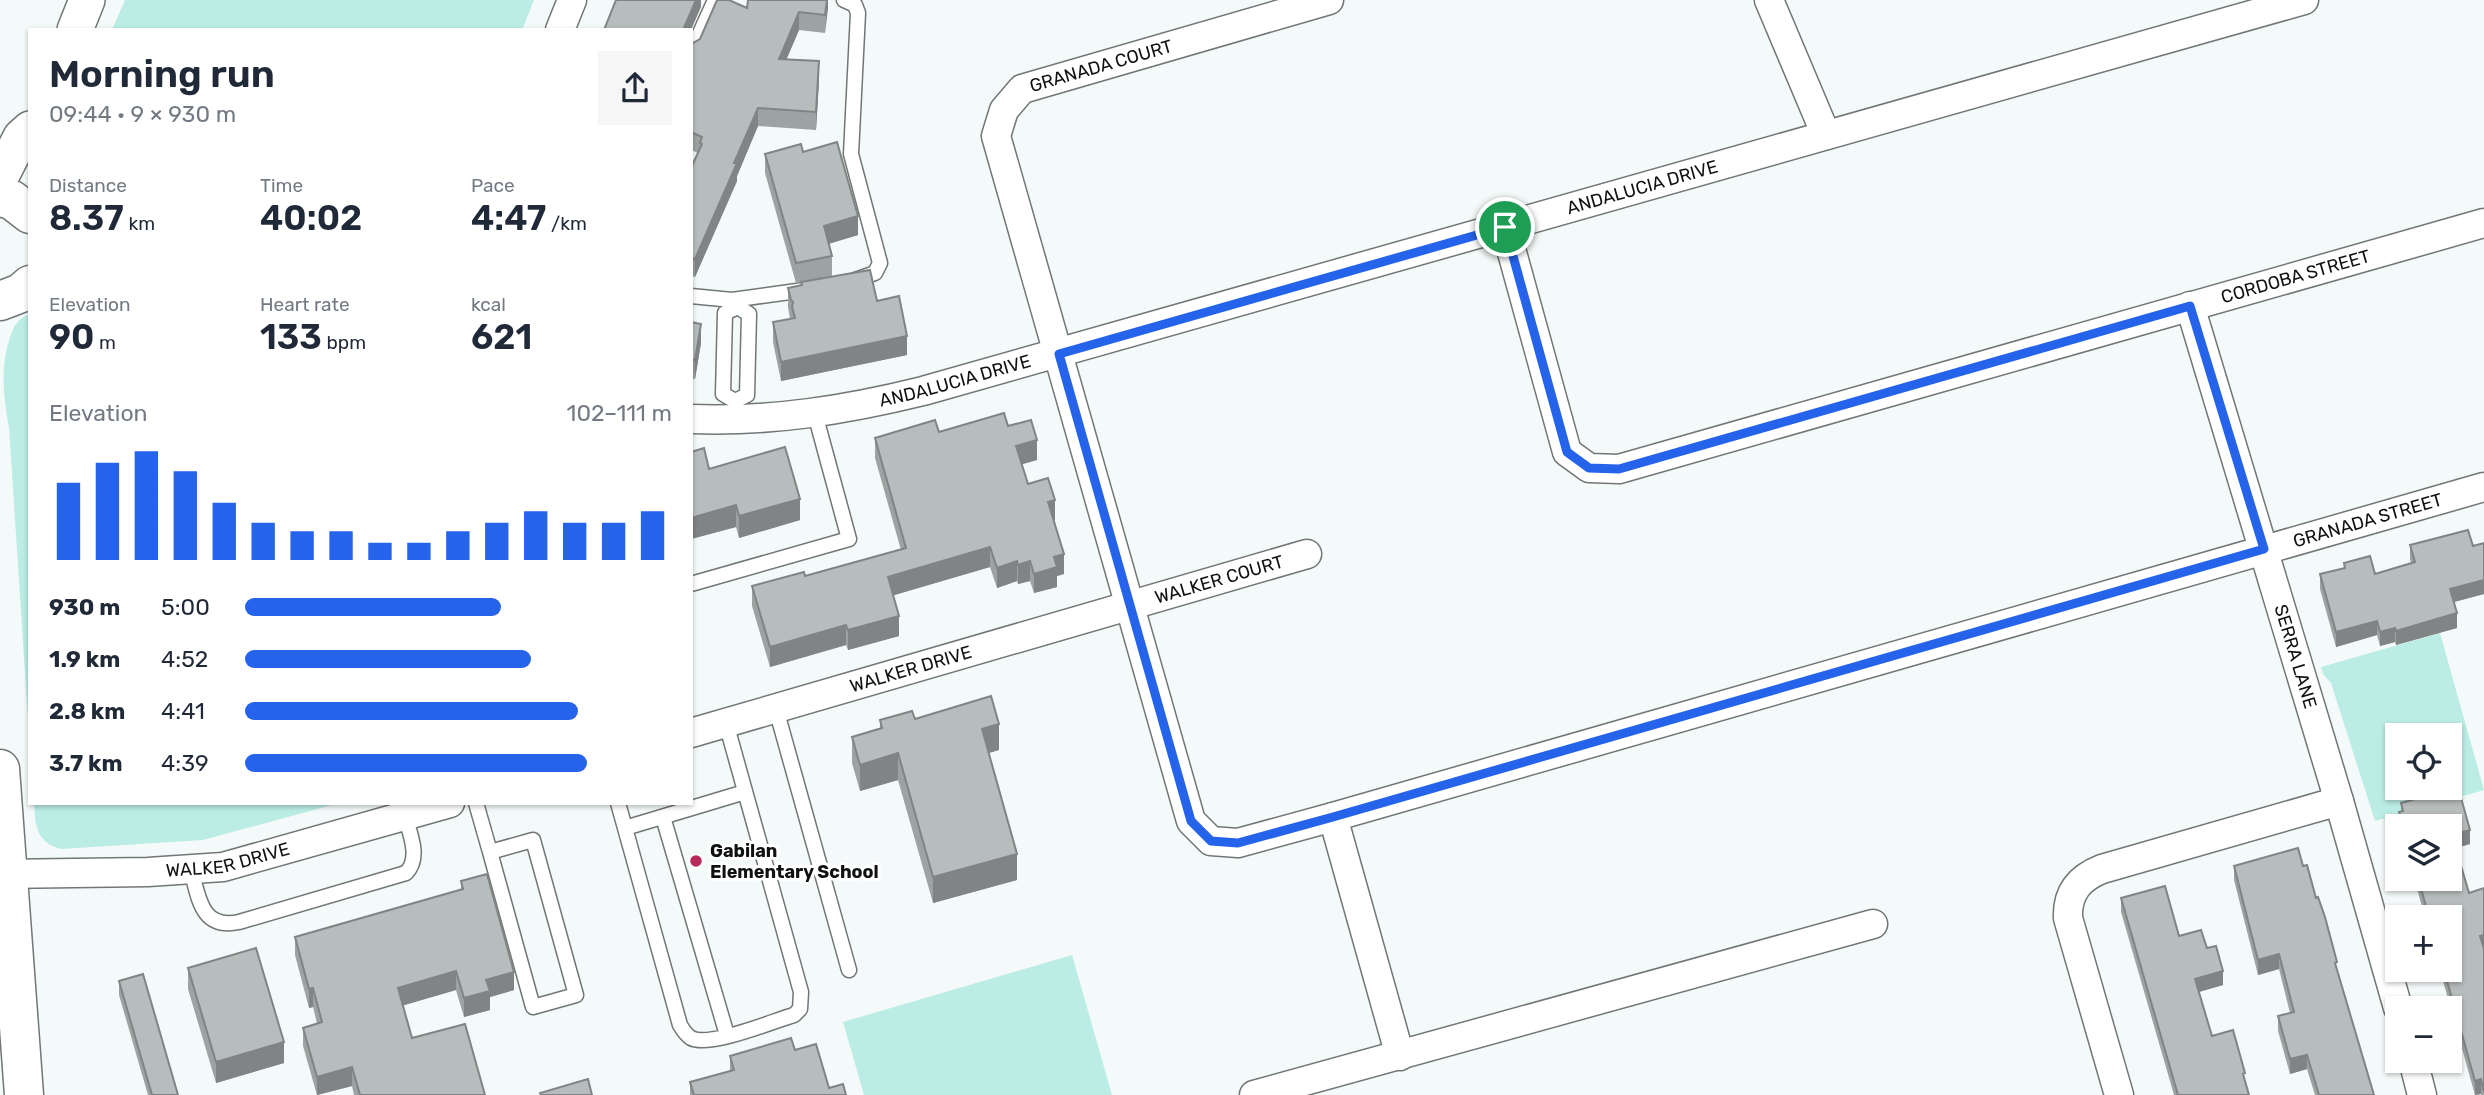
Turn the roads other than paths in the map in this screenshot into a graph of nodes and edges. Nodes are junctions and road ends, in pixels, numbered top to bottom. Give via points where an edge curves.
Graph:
1 (87, 0) edge
2 (572, 0) edge
3 (715, 0) edge
4 (844, 0) edge
5 (1329, 0) edge
6 (1769, 0) edge
7 (2304, 0) edge
8 (2258, 6) edge
9 (76, 28) edge
10 (561, 28) edge
11 (693, 49) edge
12 (28, 131) edge
13 (1826, 135) junction
14 (28, 172) edge
15 (13, 199) edge
16 (2484, 223) edge
17 (1505, 227) junction
18 (693, 296) edge
19 (738, 303) junction
20 (2190, 306) junction
21 (1059, 354) junction
22 (734, 410) junction
23 (815, 414) junction
24 (693, 419) edge
25 (2484, 487) edge
26 (2264, 549) junction
27 (1307, 555) dead end
28 (693, 582) edge
29 (1131, 606) junction
30 (776, 709) junction
31 (726, 723) junction
32 (693, 732) edge
33 (0, 769) edge
34 (745, 792) junction
35 (2339, 801) junction
36 (443, 805) edge
37 (477, 805) edge
38 (619, 805) edge
39 (405, 816) junction
40 (663, 817) junction
41 (1333, 817) junction
42 (625, 828) junction
43 (490, 852) junction
44 (191, 870) junction
45 (4, 874) edge
46 (1873, 924) dead end
47 (849, 970) dead end
48 (2395, 996) edge
49 (727, 1035) junction
50 (1400, 1056) junction
51 (2416, 1073) edge
52 (24, 1095) edge
53 (1254, 1095) edge
54 (2119, 1095) edge
55 (2422, 1095) edge

1 - 9 street
2 - 10 street
3 - 11 lane
4 - 19 lane via 855,5 858,13 851,154 880,263 868,277
5 - 21 street, GRANADA COURT via 1022,89 1004,110 996,135
6 - 13 street
7 - 8 street, ANDALUCIA DRIVE
8 - 13 street, ANDALUCIA DRIVE
12 - 15 street via 21,137
13 - 17 street, ANDALUCIA DRIVE
14 - 15 street
16 - 20 street, CORDOBA STREET
17 - 20 street, CORDOBA STREET via 1567,452 1589,468 1619,469
17 - 21 street, ANDALUCIA DRIVE
18 - 19 lane
19 - 22 lane via 749,314 747,395
19 - 22 lane via 725,313 723,394
20 - 26 street, SERRA LANE
21 - 23 street, ANDALUCIA DRIVE via 869,405
21 - 29 street, GRANADA STREET
22 - 23 street, ANDALUCIA DRIVE
22 - 24 street, ANDALUCIA DRIVE
23 - 28 lane via 849,539
25 - 26 street, GRANADA STREET
26 - 35 street, SERRA LANE
26 - 41 street, GRANADA STREET
27 - 29 street, WALKER COURT
29 - 30 street, WALKER DRIVE
29 - 41 street, GRANADA STREET via 1191,821 1211,841 1238,843
30 - 31 street, WALKER DRIVE
30 - 47 lane
31 - 32 street, WALKER DRIVE
31 - 34 lane
33 - 45 main road
34 - 40 lane
34 - 49 lane via 802,1001 794,1015
35 - 48 street, SERRA LANE
35 - 54 street via 2102,869 2075,887 2068,918
36 - 39 street, WALKER DRIVE
37 - 43 lane
38 - 42 lane
39 - 44 street, WALKER DRIVE via 243,862
39 - 44 lane via 414,852 406,873 239,922 220,924 207,915
40 - 42 lane
40 - 49 lane
41 - 50 street
42 - 49 lane via 680,1026 700,1041
43 - 43 lane via 533,1007 576,995 533,840
44 - 45 street, WALKER DRIVE
45 - 52 main road
46 - 50 street
50 - 53 street
51 - 55 street

